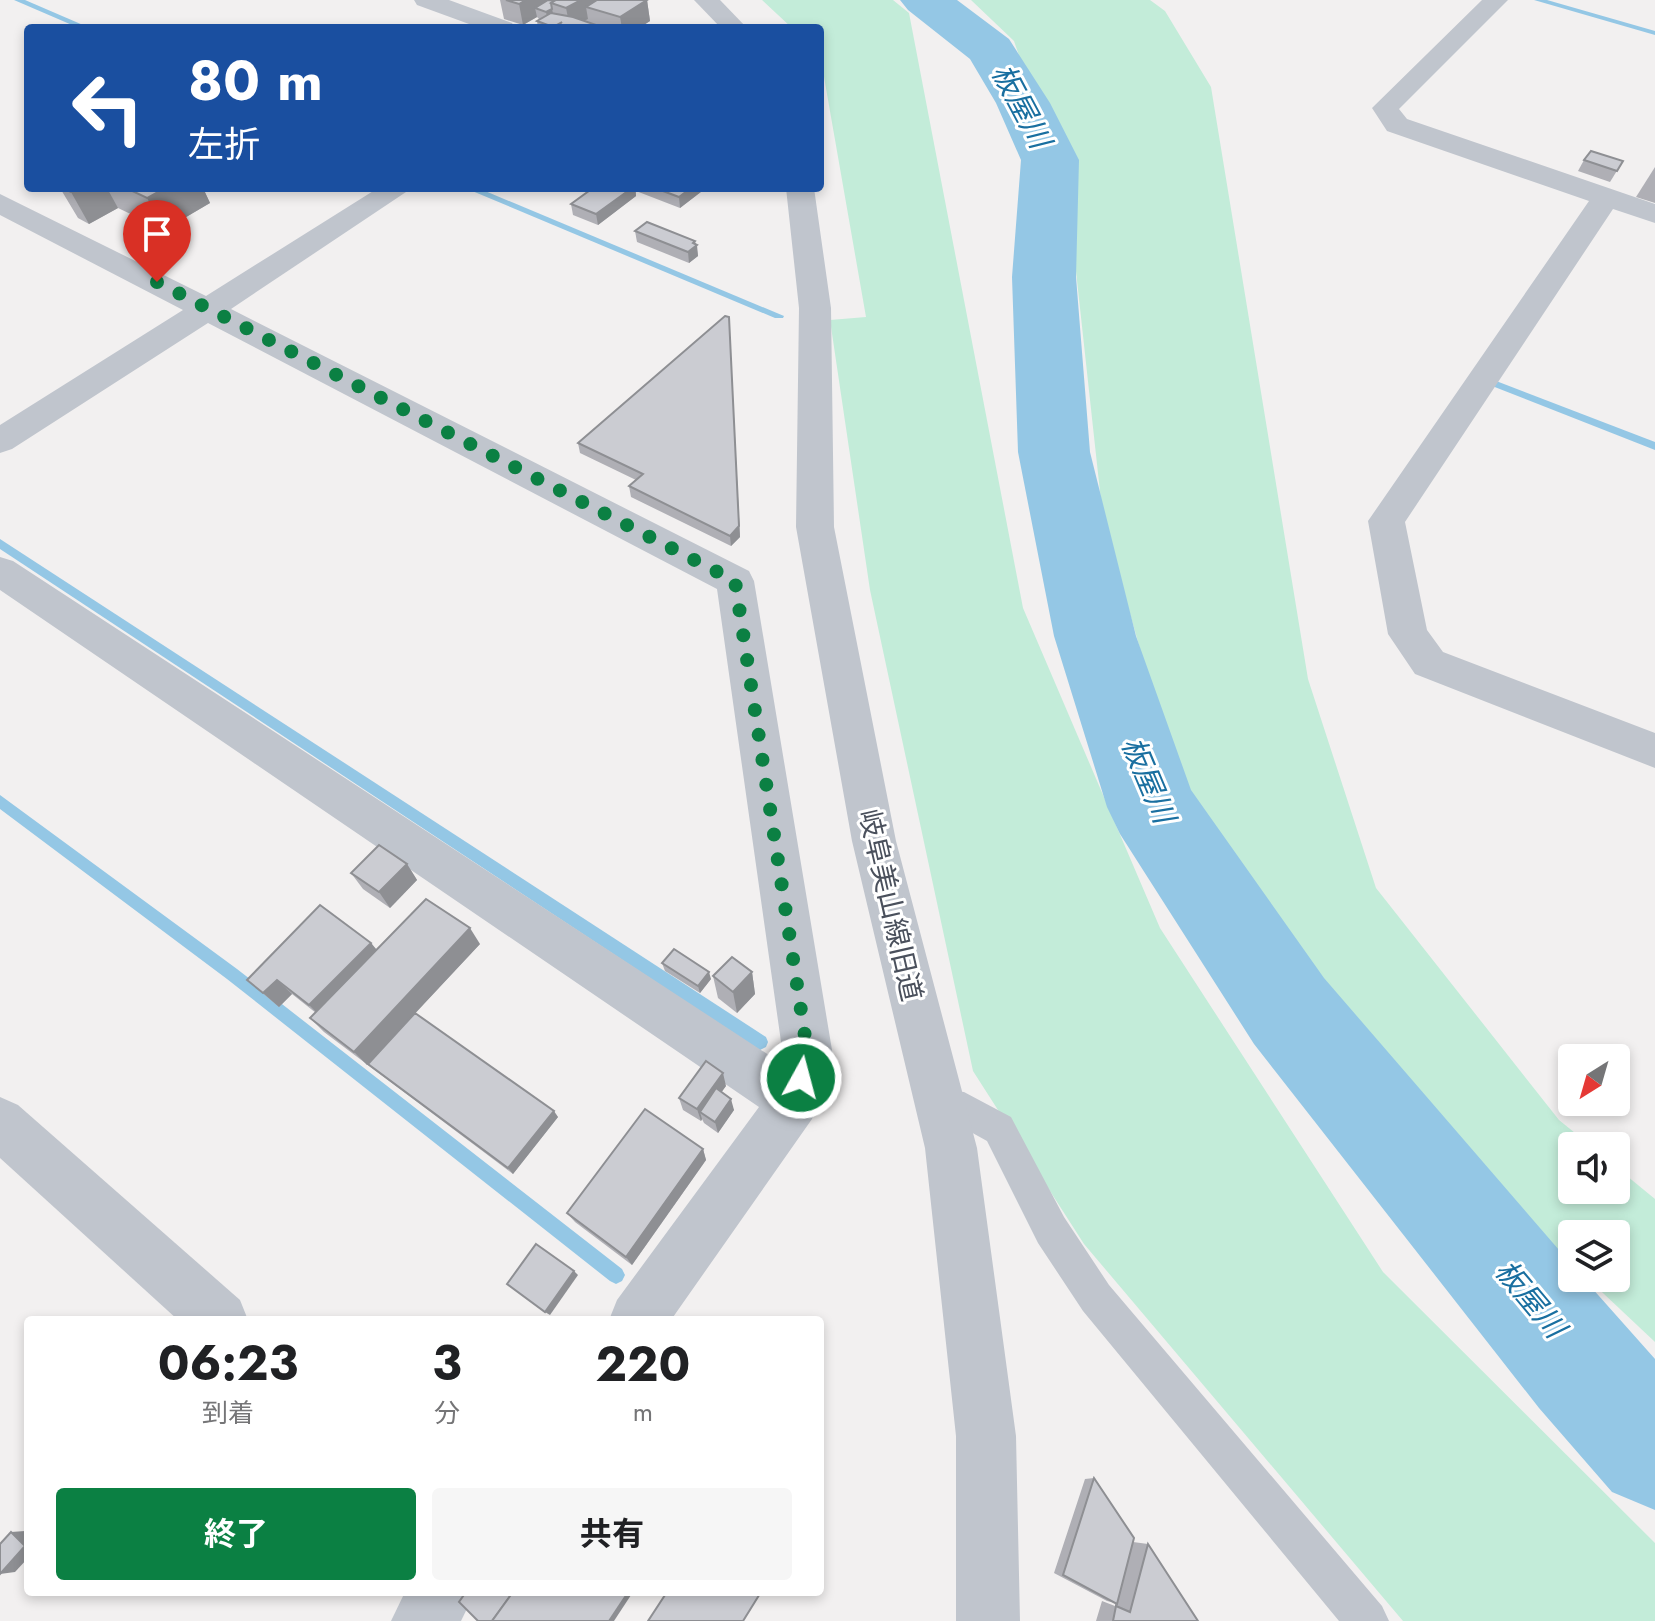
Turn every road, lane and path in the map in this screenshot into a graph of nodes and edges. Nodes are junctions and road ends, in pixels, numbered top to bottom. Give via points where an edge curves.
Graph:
1 (426, 0) edge
2 (706, 0) edge
3 (1496, 0) edge
4 (492, 24) edge
5 (731, 24) edge
6 (392, 192) edge
7 (800, 192) edge
8 (1606, 198) junction
9 (0, 203) edge
10 (1655, 214) edge
11 (209, 309) junction
12 (0, 441) edge
13 (0, 571) edge
14 (1655, 751) edge
15 (794, 1101) junction
16 (939, 1107) junction
17 (0, 1123) edge
18 (216, 1316) edge
19 (640, 1316) edge
20 (440, 1596) edge
21 (423, 1621) edge
22 (988, 1621) edge
23 (1367, 1621) edge

1 - 4 street
2 - 5 street
3 - 8 street via 1385,108 1397,125
6 - 11 street
7 - 16 street, 岐阜美山線旧道 via 815,308 815,527 874,841
8 - 10 street
8 - 14 street via 1386,521 1408,634 1429,663
9 - 11 street
11 - 12 street
11 - 15 street via 735,581 808,1056
13 - 15 street
15 - 19 street
16 - 22 street, 岐阜美山線旧道 via 951,1148 986,1436
16 - 23 lane via 964,1109 999,1129 1051,1230 1096,1298
17 - 18 street
20 - 21 street

